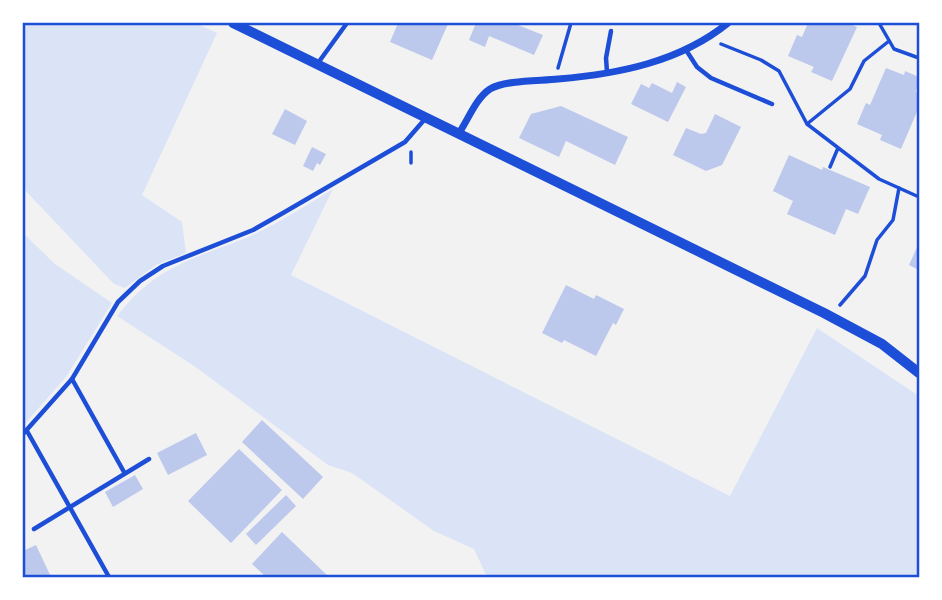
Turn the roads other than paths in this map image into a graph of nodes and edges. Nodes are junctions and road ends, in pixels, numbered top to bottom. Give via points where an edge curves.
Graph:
1 (348, 23) edge
2 (728, 23) edge
3 (240, 24) edge
4 (611, 31) dead end
5 (686, 50) junction
6 (317, 64) junction
7 (608, 73) junction
8 (772, 104) dead end
9 (426, 117) junction
10 (459, 133) junction
11 (919, 373) edge
12 (72, 379) junction
13 (25, 433) edge
14 (149, 458) dead end
15 (124, 472) junction
16 (70, 506) junction
17 (34, 529) dead end
18 (109, 577) edge

1 - 6 lane
2 - 5 street
3 - 6 street
4 - 7 lane
5 - 7 street
5 - 8 lane via 711,78
6 - 9 street
7 - 10 street via 488,90
9 - 10 street
9 - 12 lane via 405,142 284,213 163,266 140,281 118,302
10 - 11 street via 824,313 882,344
12 - 13 lane
12 - 15 lane
13 - 16 lane
14 - 15 lane
15 - 16 lane
16 - 17 lane
16 - 18 lane

